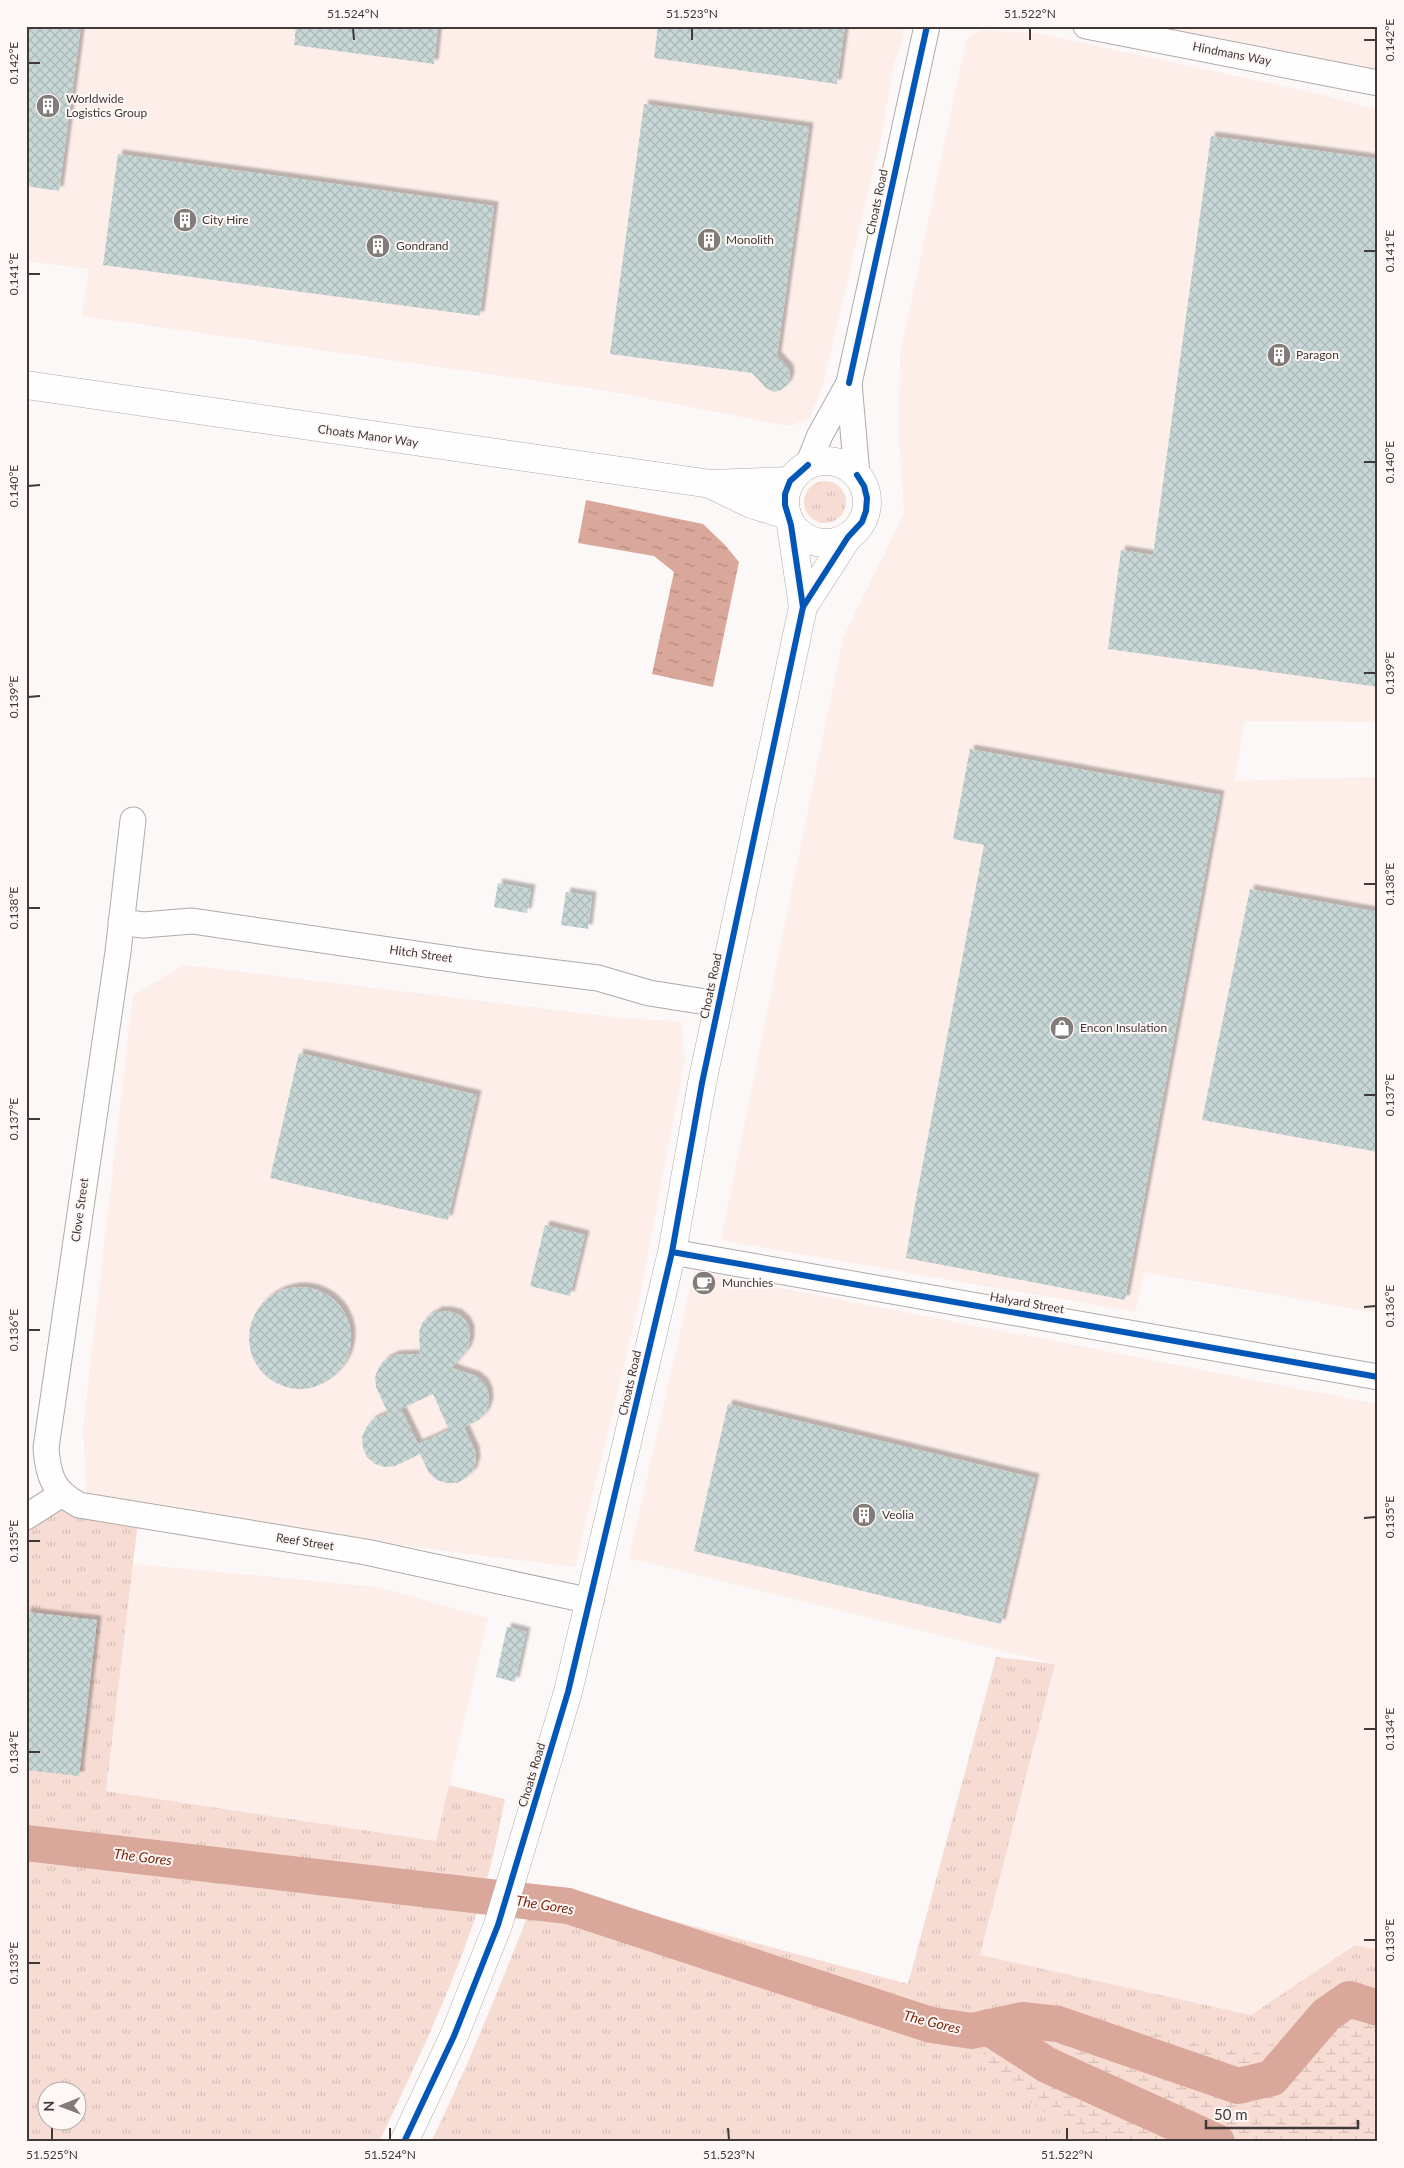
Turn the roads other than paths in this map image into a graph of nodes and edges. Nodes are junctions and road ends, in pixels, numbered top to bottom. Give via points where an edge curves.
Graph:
1 (927, 26) edge
2 (1086, 26) edge
3 (1378, 83) edge
4 (849, 383) junction
5 (26, 386) edge
6 (799, 473) junction
7 (857, 475) junction
8 (711, 484) junction
9 (789, 520) junction
10 (848, 537) junction
11 (803, 607) junction
12 (133, 820) dead end
13 (121, 922) junction
14 (719, 1004) junction
15 (672, 1252) junction
16 (1378, 1377) edge
17 (62, 1494) junction
18 (26, 1517) edge
19 (591, 1601) junction
20 (404, 2142) edge

1 - 4 street, Choats Road
2 - 3 street, Hindmans Way
4 - 6 street, Choats Road
4 - 7 street, Choats Road
5 - 8 street, Choats Manor Way
6 - 7 street via 821,461 846,466
6 - 8 street, Choats Manor Way
6 - 9 street via 785,494
7 - 10 street via 865,492 866,512
8 - 9 street, Choats Manor Way
9 - 10 street via 807,539 817,543 827,544
9 - 11 street, Choats Road
10 - 11 street, Choats Road
11 - 14 street, Choats Road
12 - 13 street, Clove Street
13 - 14 street, Hitch Street via 143,925 192,921 598,978 650,993
13 - 17 street, Clove Street via 46,1448 50,1478
14 - 15 street, Choats Road
15 - 16 street, Halyard Street
15 - 19 street, Choats Road
17 - 18 street
17 - 19 street, Reef Street via 79,1505 108,1511 366,1552
19 - 20 street, Choats Road via 568,1692 498,1925 454,2036

